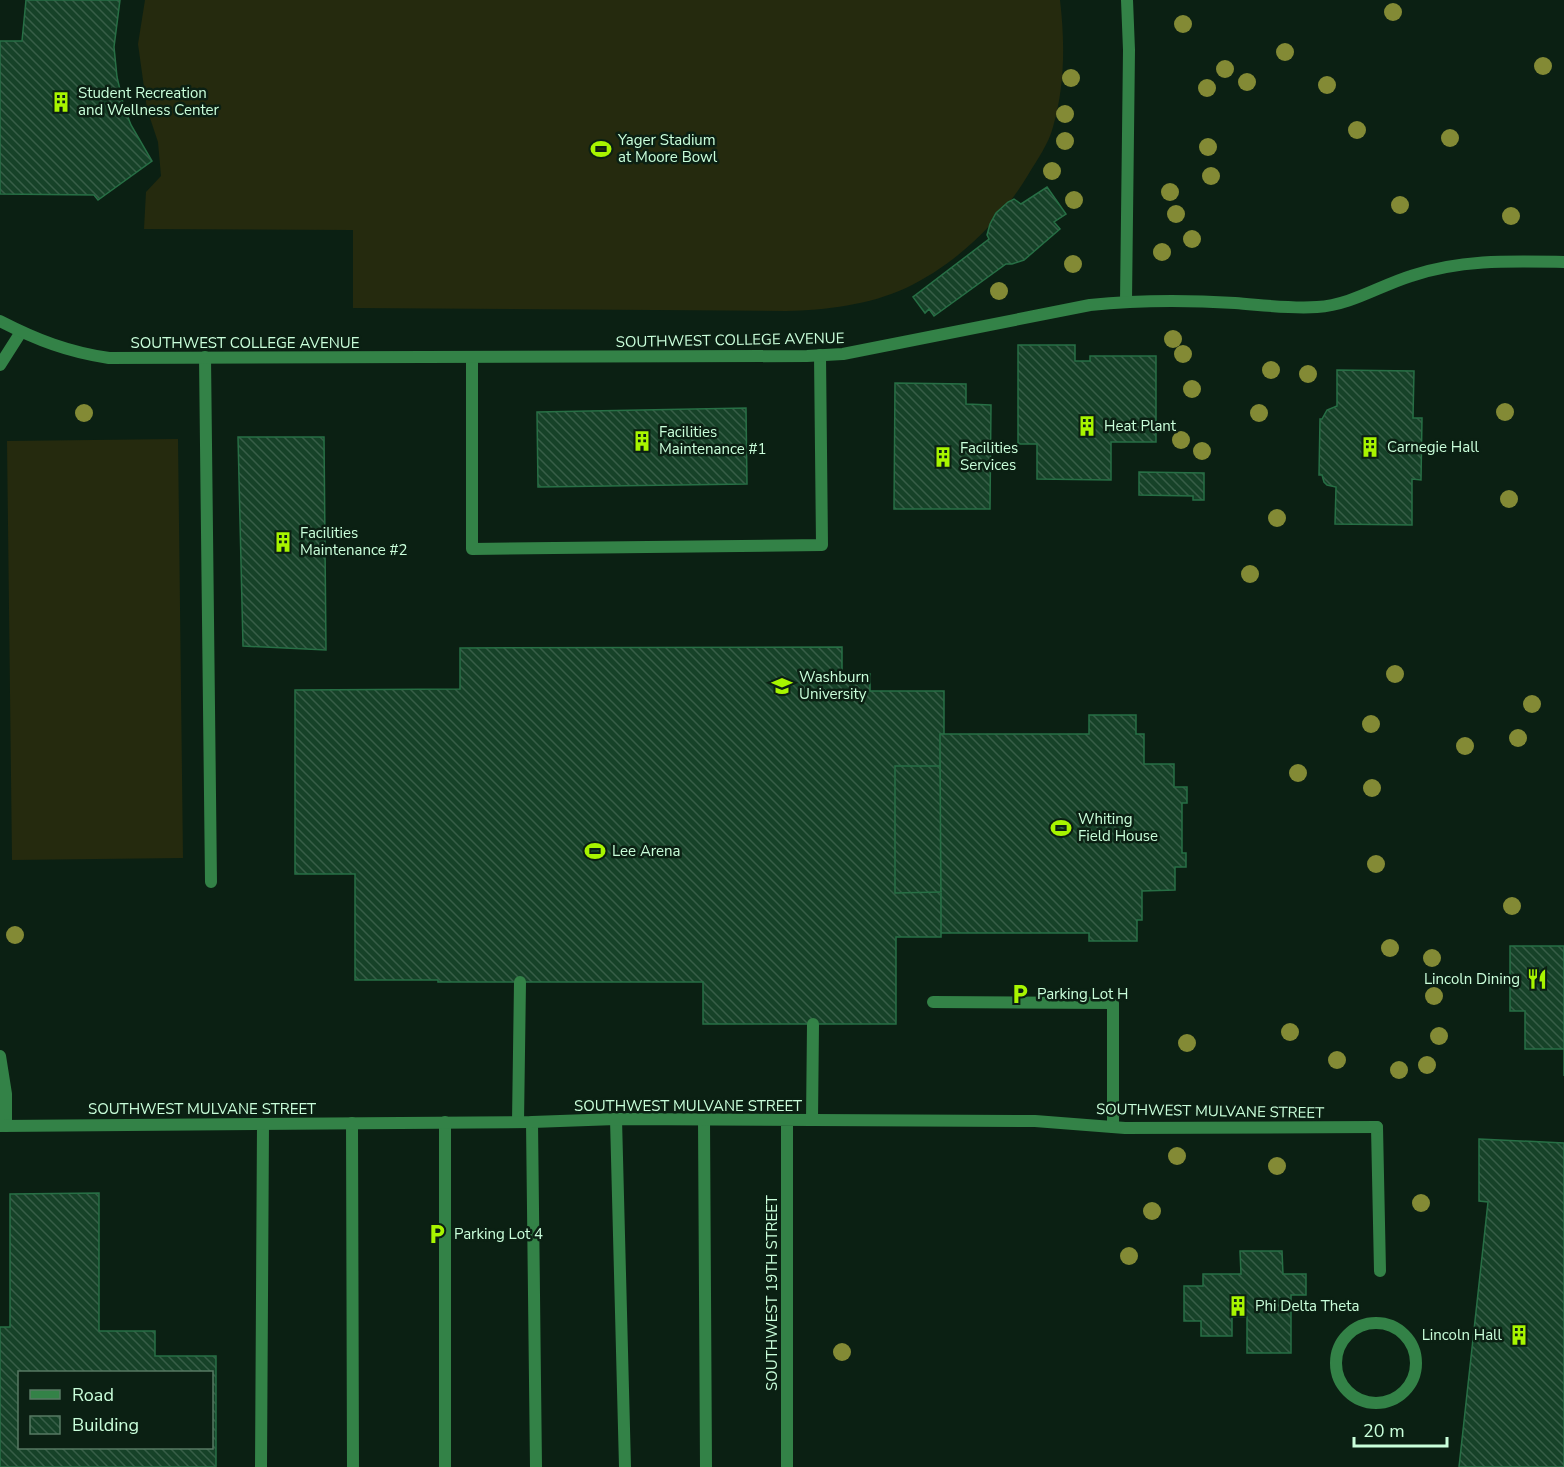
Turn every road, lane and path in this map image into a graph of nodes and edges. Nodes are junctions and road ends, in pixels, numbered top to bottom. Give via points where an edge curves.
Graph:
1 (1128, 0) edge
2 (1564, 262) edge
3 (1126, 301) junction
4 (0, 321) edge
5 (21, 332) junction
6 (819, 355) junction
7 (205, 357) junction
8 (472, 357) junction
9 (0, 365) edge
10 (211, 882) dead end
11 (520, 982) dead end
12 (933, 1002) dead end
13 (813, 1024) dead end
14 (0, 1056) edge
15 (616, 1119) junction
16 (704, 1120) junction
17 (787, 1120) junction
18 (812, 1120) junction
19 (445, 1122) junction
20 (518, 1122) junction
21 (532, 1122) junction
22 (352, 1123) junction
23 (263, 1124) junction
24 (3, 1126) edge
25 (1113, 1127) junction
26 (1380, 1271) dead end
27 (1352, 1330) joint
28 (261, 1467) edge
29 (352, 1467) edge
30 (445, 1467) edge
31 (536, 1467) edge
32 (625, 1467) edge
33 (706, 1467) edge
34 (787, 1467) edge

1 - 3 street
2 - 3 street, SOUTHWEST COLLEGE AVENUE via 1455,265 1410,276 1352,301 1317,307
3 - 6 street, SOUTHWEST COLLEGE AVENUE via 843,354
4 - 5 street, SOUTHWEST COLLEGE AVENUE
5 - 7 street, SOUTHWEST COLLEGE AVENUE via 76,353 109,358
5 - 9 street
6 - 8 street, SOUTHWEST COLLEGE AVENUE
6 - 8 street via 822,545 472,549
7 - 8 street, SOUTHWEST COLLEGE AVENUE
7 - 10 street
11 - 20 street
12 - 25 street via 1113,1003
13 - 18 street
14 - 24 street via 6,1094
15 - 16 street, SOUTHWEST MULVANE STREET
15 - 21 street, SOUTHWEST MULVANE STREET
15 - 32 street
16 - 17 street, SOUTHWEST MULVANE STREET
16 - 33 street
17 - 18 street, SOUTHWEST MULVANE STREET
17 - 34 street, SOUTHWEST 19TH STREET
18 - 25 street, SOUTHWEST MULVANE STREET via 1035,1121
19 - 20 street, SOUTHWEST MULVANE STREET
19 - 22 street, SOUTHWEST MULVANE STREET
19 - 30 street
20 - 21 street, SOUTHWEST MULVANE STREET
21 - 31 street
22 - 23 street, SOUTHWEST MULVANE STREET
22 - 29 street
23 - 24 street, SOUTHWEST MULVANE STREET
23 - 28 street
25 - 26 street, SOUTHWEST MULVANE STREET via 1377,1127
27 - 27 street via 1337,1353 1339,1380 1347,1392 1370,1403 1389,1401 1405,1392 1417,1368 1412,1343 1403,1332 1378,1322

